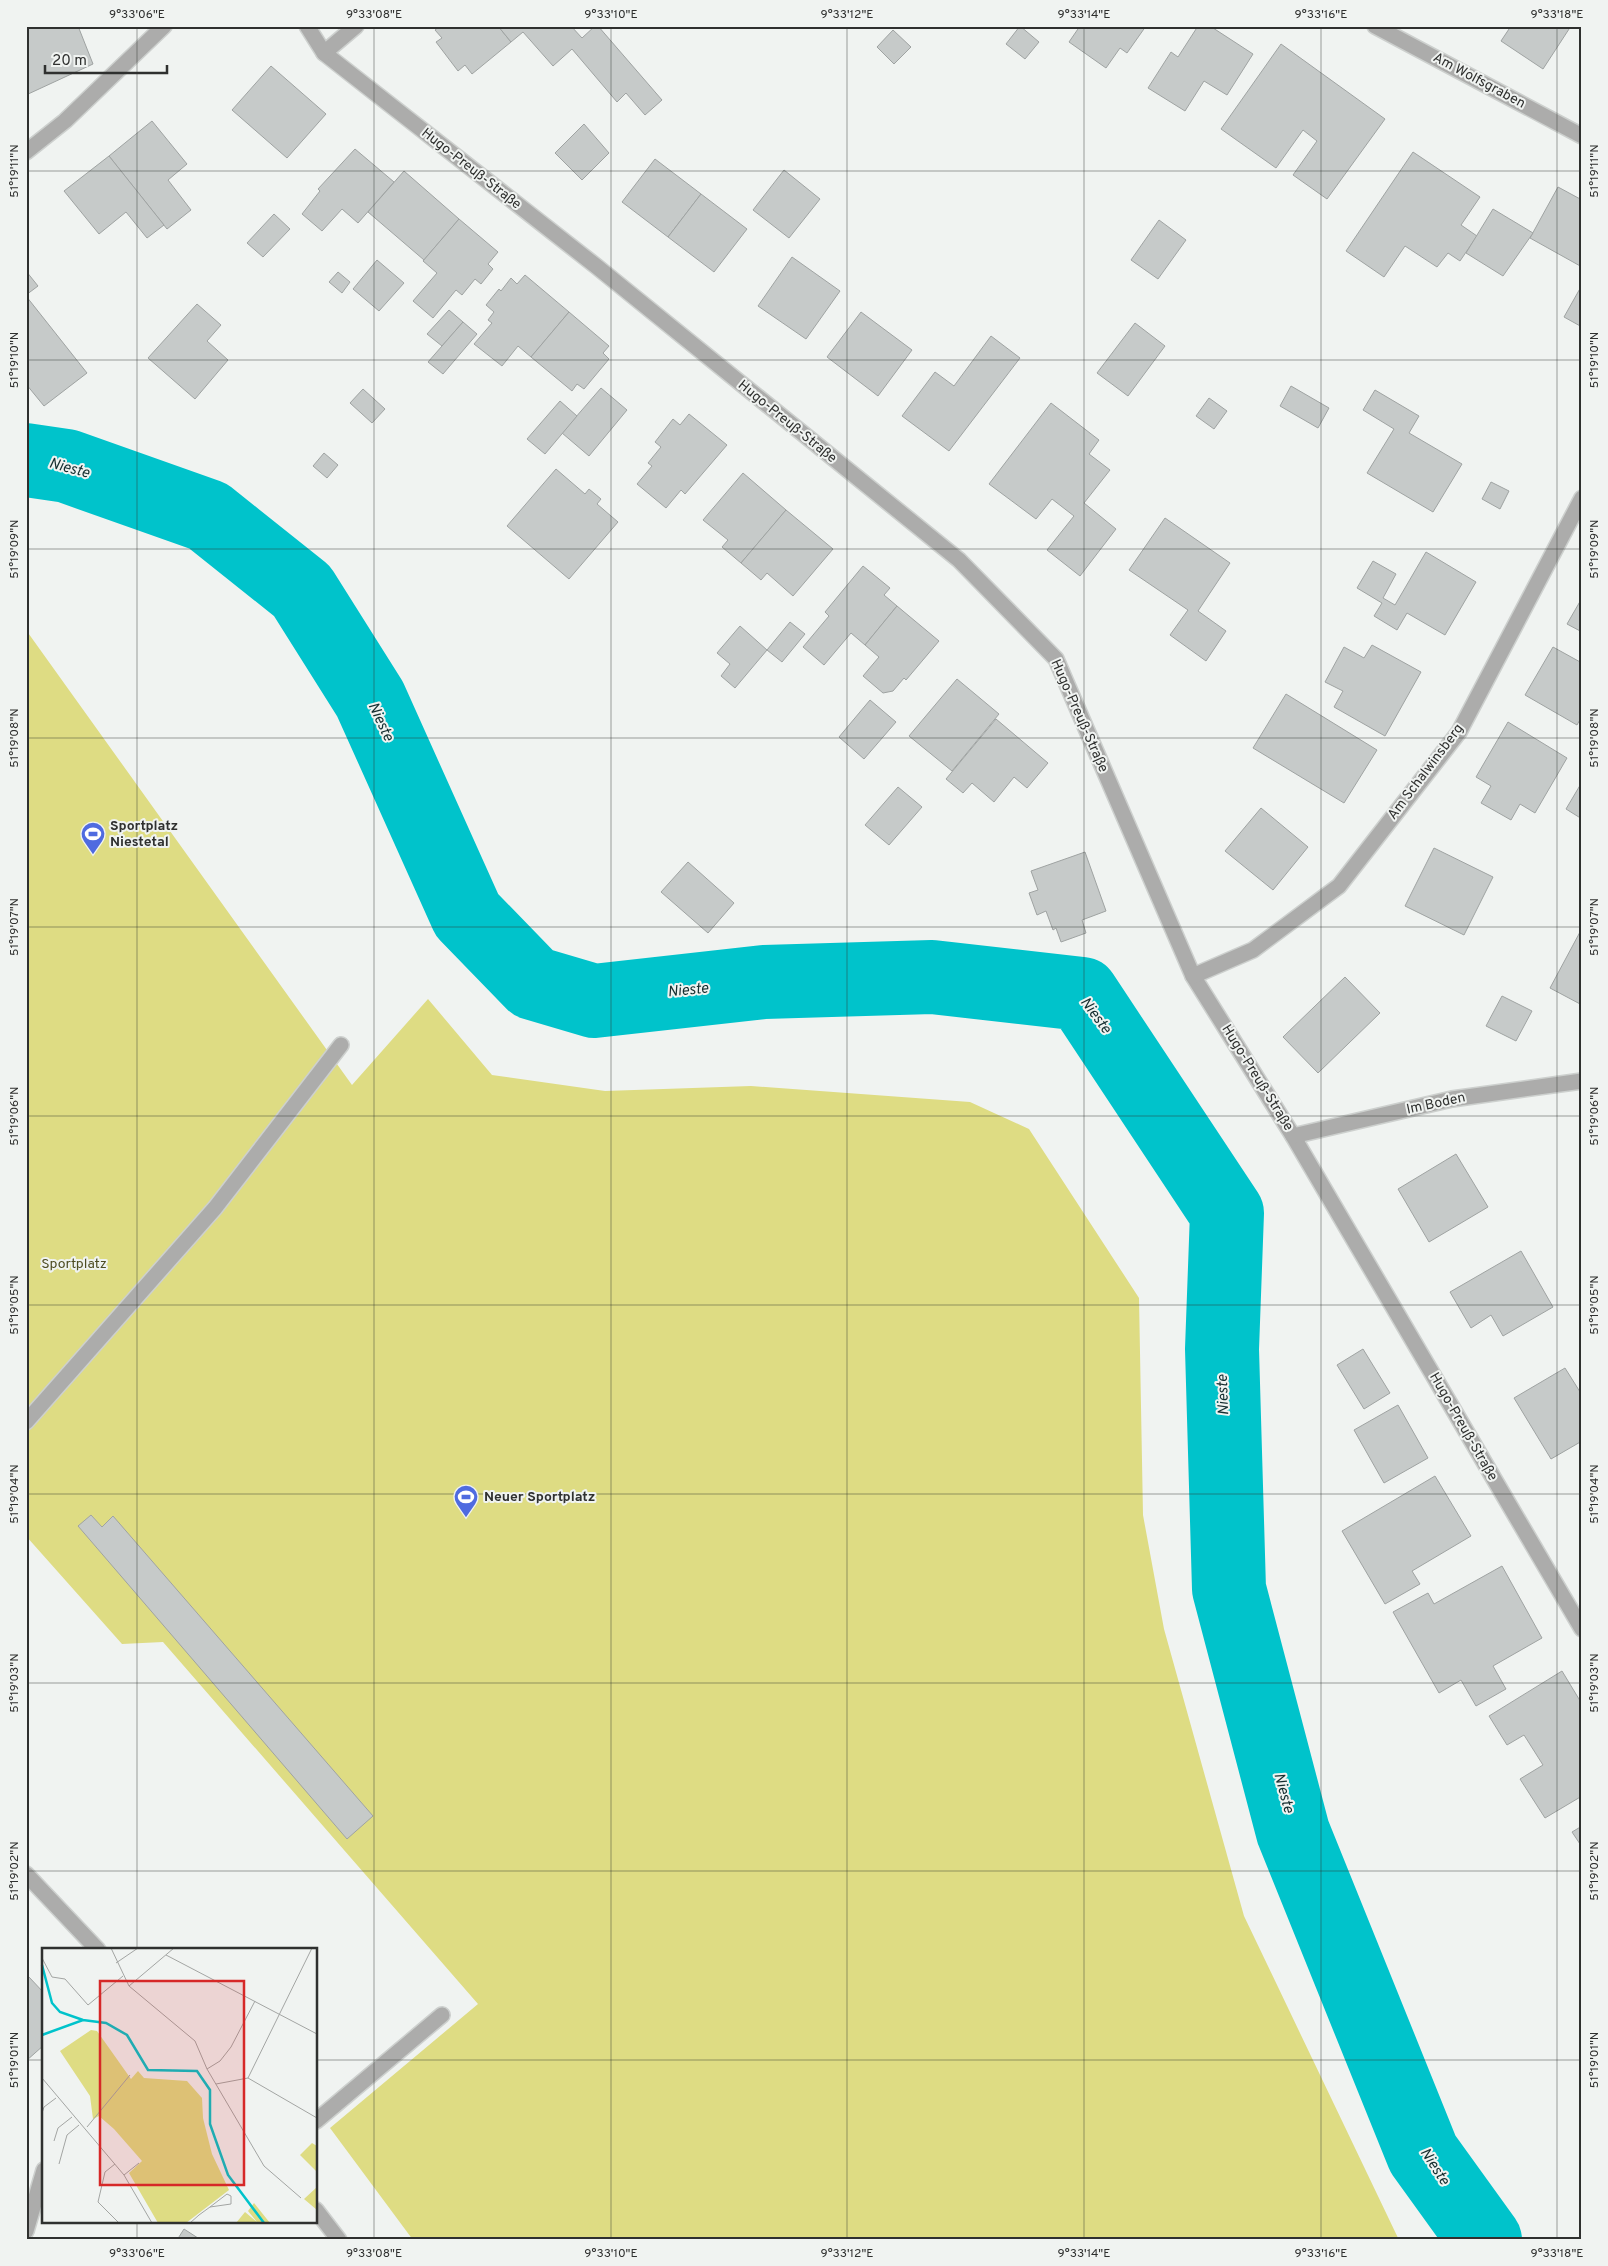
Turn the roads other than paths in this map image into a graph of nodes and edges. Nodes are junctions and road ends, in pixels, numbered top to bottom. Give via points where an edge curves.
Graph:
1 (164, 26) edge
2 (307, 26) edge
3 (356, 26) edge
4 (1375, 26) edge
5 (324, 53) junction
6 (1582, 136) edge
7 (26, 152) edge
8 (1582, 498) edge
9 (1193, 976) junction
10 (340, 1045) dead end
11 (1582, 1081) edge
12 (1293, 1136) junction
13 (26, 1422) edge
14 (1582, 1629) edge
15 (26, 1874) edge
16 (96, 1948) edge
17 (442, 2015) dead end
18 (318, 2119) edge
19 (42, 2177) edge
20 (318, 2213) edge
21 (26, 2230) edge
22 (338, 2240) edge

1 - 7 street via 65,121
2 - 5 street, Hugo-Preuß-Straße
3 - 5 street
4 - 6 street, Am Wolfsgraben
5 - 9 street, Hugo-Preuß-Straße via 596,266 959,560 1056,659
8 - 9 street, Am Schalwinsberg via 1460,732 1339,886 1253,950
9 - 12 street, Hugo-Preuß-Straße
10 - 13 street via 215,1208
11 - 12 street, Im Boden via 1452,1099
12 - 14 street, Hugo-Preuß-Straße
15 - 16 street
17 - 18 street
19 - 21 street
20 - 22 street

